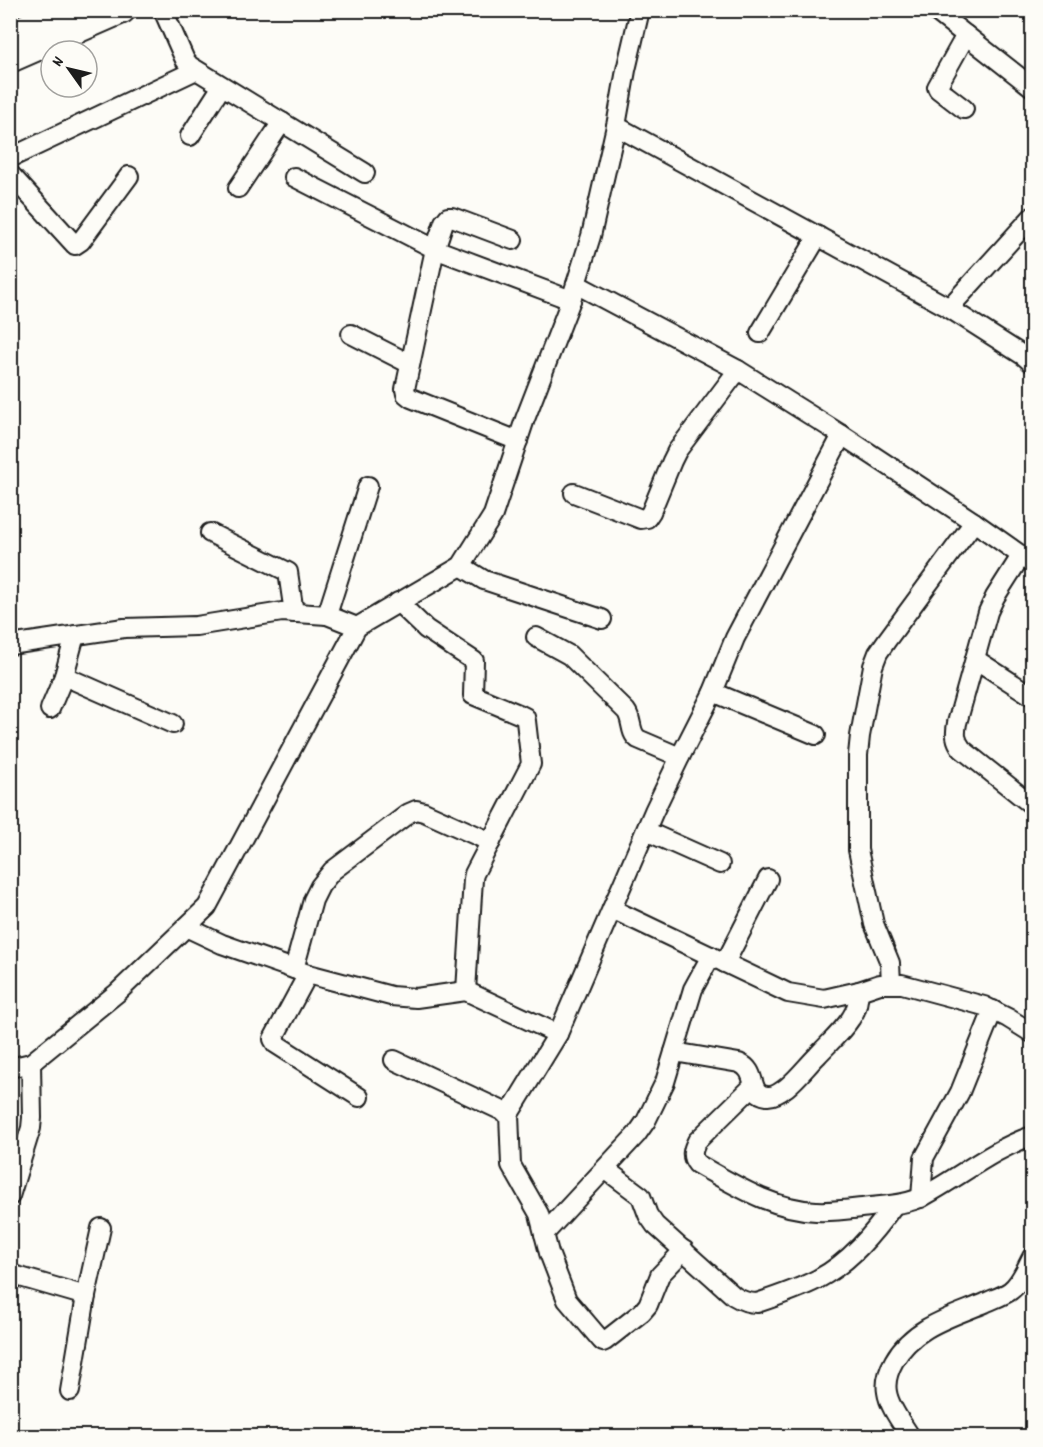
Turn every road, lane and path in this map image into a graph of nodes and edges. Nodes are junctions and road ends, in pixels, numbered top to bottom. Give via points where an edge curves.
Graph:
1 (65, 10) edge
2 (122, 10) edge
3 (163, 10) edge
4 (640, 10) edge
5 (934, 10) edge
6 (10, 34) edge
7 (966, 35) junction
8 (10, 60) edge
9 (196, 70) junction
10 (222, 86) junction
11 (1032, 87) edge
12 (964, 109) dead end
13 (282, 122) junction
14 (616, 126) junction
15 (190, 136) dead end
16 (10, 158) edge
17 (365, 173) dead end
18 (10, 174) edge
19 (129, 176) dead end
20 (294, 177) dead end
21 (238, 188) dead end
22 (1032, 217) edge
23 (818, 236) junction
24 (513, 240) dead end
25 (435, 249) junction
26 (573, 292) junction
27 (949, 308) junction
28 (760, 333) dead end
29 (351, 334) dead end
30 (1032, 363) edge
31 (410, 364) junction
32 (738, 370) junction
33 (842, 435) junction
34 (518, 441) junction
35 (368, 486) dead end
36 (574, 493) dead end
37 (974, 522) junction
38 (210, 533) dead end
39 (1027, 560) edge
40 (461, 566) junction
41 (398, 602) junction
42 (294, 613) junction
43 (327, 615) junction
44 (602, 619) dead end
45 (357, 627) junction
46 (75, 635) junction
47 (536, 637) dead end
48 (10, 645) edge
49 (975, 659) junction
50 (64, 676) junction
51 (713, 692) junction
52 (1032, 696) edge
53 (50, 709) dead end
54 (173, 724) dead end
55 (816, 735) dead end
56 (680, 757) junction
57 (1032, 805) edge
58 (646, 831) junction
59 (491, 842) junction
60 (720, 864) dead end
61 (768, 879) dead end
62 (612, 909) junction
63 (186, 927) junction
64 (718, 959) junction
65 (301, 971) junction
66 (891, 983) junction
67 (466, 991) junction
68 (859, 991) junction
69 (993, 1010) junction
70 (1032, 1033) edge
71 (558, 1034) junction
72 (674, 1052) junction
73 (394, 1060) dead end
74 (31, 1063) junction
75 (10, 1068) edge
76 (753, 1086) junction
77 (359, 1097) dead end
78 (509, 1114) junction
79 (1032, 1136) edge
80 (605, 1169) junction
81 (10, 1196) edge
82 (921, 1198) junction
83 (894, 1205) junction
84 (101, 1228) dead end
85 (544, 1234) junction
86 (684, 1250) junction
87 (1032, 1257) edge
88 (10, 1274) edge
89 (86, 1296) junction
90 (70, 1392) dead end
91 (910, 1437) edge

1 - 6 highway
2 - 8 highway
3 - 9 street via 185,60
4 - 14 street
5 - 7 street
7 - 11 street
7 - 12 street via 938,87
9 - 10 street
9 - 16 street
10 - 13 street
10 - 15 street
13 - 17 street
13 - 21 street
14 - 23 street
14 - 26 street via 591,236
18 - 19 street via 75,245
20 - 25 street
22 - 27 street
23 - 27 street
23 - 28 street
24 - 25 street via 448,217
25 - 26 street
25 - 31 street
26 - 32 street
26 - 34 street
27 - 30 street
29 - 31 street
31 - 34 street via 405,389 411,398
32 - 33 street
32 - 36 street via 677,451 647,518
33 - 37 street
33 - 51 street via 735,638
34 - 40 street via 493,515
35 - 43 street
37 - 39 street
37 - 66 street via 878,653 870,679 858,754 858,850 874,924 890,963
38 - 42 street via 288,572
39 - 49 street via 995,597
40 - 41 street
40 - 44 street via 484,580
41 - 45 street
41 - 59 street via 429,631 474,661 473,695 525,717 531,764
42 - 43 street
42 - 46 street via 196,626 124,628
43 - 45 street
45 - 63 street via 207,907
46 - 48 street
46 - 50 street
47 - 56 street via 569,655 626,711 634,736
49 - 52 street
49 - 57 street via 957,723 957,741
50 - 53 street
50 - 54 street
51 - 55 street
51 - 56 street
56 - 58 street
58 - 60 street
58 - 62 street
59 - 65 street via 424,812 409,813 333,871 320,886 313,900
59 - 67 street via 473,879
61 - 64 street
62 - 64 street
62 - 71 street
63 - 65 street via 222,944
63 - 74 street via 117,993
64 - 68 street via 799,996 824,999
64 - 72 street via 693,989
65 - 67 street via 391,996 416,998
65 - 77 street via 273,1040
66 - 68 street
66 - 69 street
67 - 71 street
68 - 76 street via 852,1017 789,1086 768,1097
69 - 70 street
69 - 82 street via 964,1082 924,1158
71 - 78 street
72 - 76 street via 739,1063 751,1075
72 - 80 street via 665,1082 641,1129
73 - 78 street
74 - 75 street
74 - 81 street via 31,1128
76 - 83 street via 698,1141 693,1155 697,1164 753,1195 802,1210
78 - 85 street via 511,1165 539,1214
79 - 82 street
80 - 85 street
80 - 86 street via 641,1196 652,1221
82 - 83 street
83 - 86 street via 863,1245 829,1273 758,1303 734,1296
84 - 89 street
85 - 86 street via 567,1300 603,1342 642,1312 660,1275
87 - 91 street via 1009,1292 926,1328 897,1356 886,1381 887,1393
88 - 89 street
89 - 90 street

